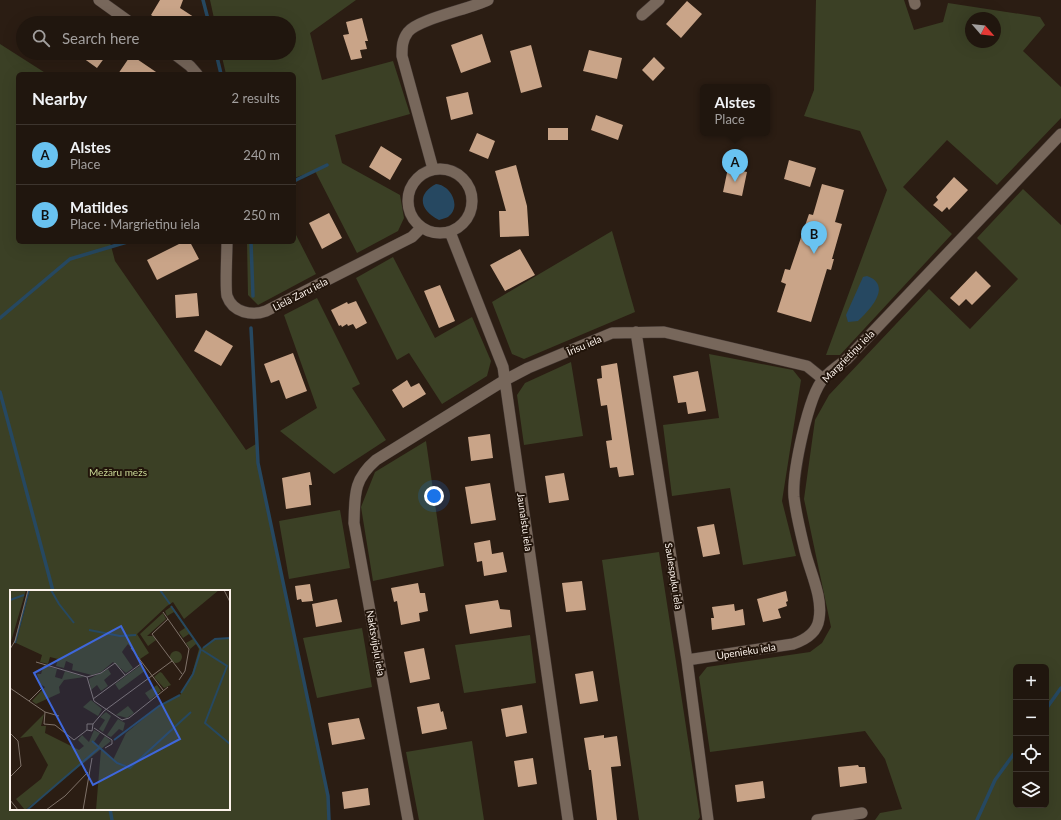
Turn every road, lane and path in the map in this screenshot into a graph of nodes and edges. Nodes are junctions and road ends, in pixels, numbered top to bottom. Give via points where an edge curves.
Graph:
1 (99, 0) edge
2 (113, 0) edge
3 (488, 0) edge
4 (658, 0) edge
5 (117, 13) junction
6 (642, 15) dead end
7 (121, 16) edge
8 (182, 60) edge
9 (195, 72) edge
10 (1061, 134) edge
11 (433, 169) junction
12 (421, 228) junction
13 (450, 232) junction
14 (228, 244) edge
15 (636, 332) junction
16 (823, 379) junction
17 (505, 380) junction
18 (367, 468) joint
19 (804, 640) joint
20 (687, 660) junction
21 (862, 813) dead end
22 (408, 820) edge
23 (568, 820) edge
24 (708, 820) edge
25 (817, 820) edge

1 - 5 street
2 - 5 street
3 - 11 street via 419,24 409,31 402,42 402,56
4 - 6 street
5 - 7 street
8 - 9 street
10 - 16 street, Margrietiņu iela via 847,359
11 - 12 street via 419,176 410,188 407,203 411,217
11 - 13 street via 450,170 463,179 471,193 472,209 464,224
12 - 13 street via 435,234
12 - 14 street, Lielā Zaru iela via 412,237 255,315 241,311 227,296
13 - 17 street, Jaunalstu iela via 503,367
15 - 16 street, Īrisu iela via 664,332 807,366
15 - 17 street, Īrisu iela via 612,333
15 - 20 street, Saulespuķu iela
16 - 19 street, Margrietiņu iela via 807,416 799,452 794,496 805,551 820,604 819,619 813,632
17 - 18 street, Īrisu iela
17 - 23 street, Jaunalstu iela
18 - 22 street, Naktsvijoļu iela via 356,486 354,523
19 - 20 street, Upenieku iela via 793,644
20 - 24 street, Saulespuķu iela
21 - 25 street

